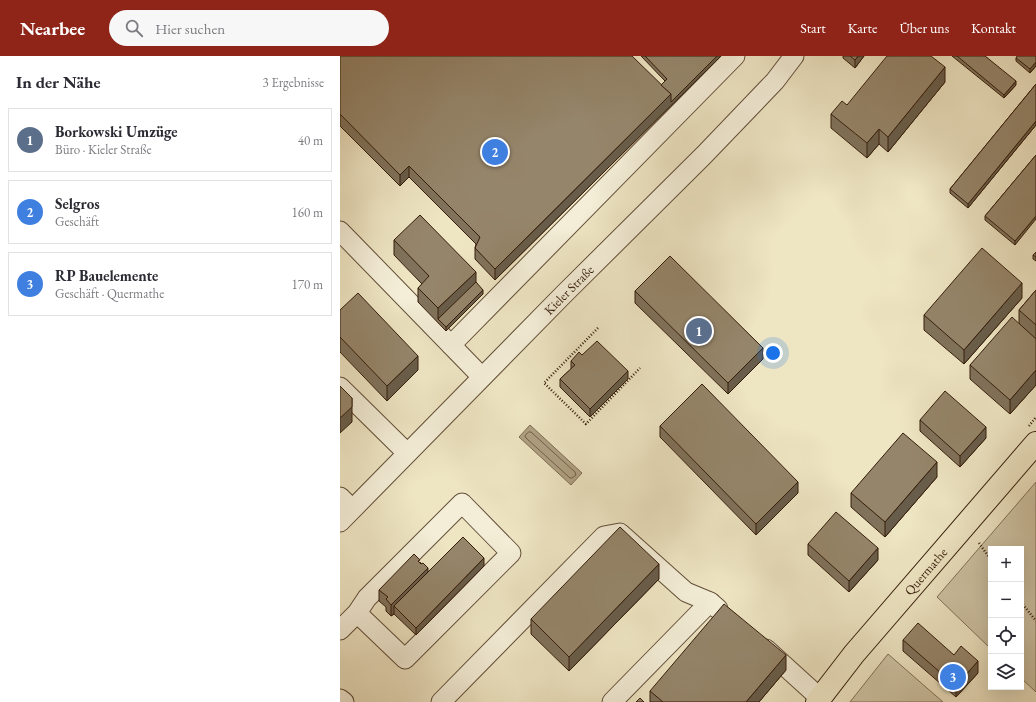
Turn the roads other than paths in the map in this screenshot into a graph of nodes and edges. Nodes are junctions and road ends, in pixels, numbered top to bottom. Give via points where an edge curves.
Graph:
1 (735, 56) edge
2 (794, 56) edge
3 (340, 231) edge
4 (451, 345) junction
5 (482, 377) junction
6 (340, 387) edge
7 (1036, 443) edge
8 (407, 453) junction
9 (344, 509) edge
10 (710, 602) junction
11 (357, 613) junction
12 (734, 622) edge
13 (340, 630) edge
14 (751, 636) edge
15 (340, 699) edge
16 (818, 700) edge
17 (344, 702) edge
18 (441, 702) edge
19 (612, 702) edge

1 - 4 street
2 - 5 street, Kieler Straße via 776,81
3 - 4 street
4 - 5 street
5 - 8 street, Kieler Straße
6 - 8 street
7 - 16 main road, Quermathe via 854,654
8 - 9 street, Kieler Straße
10 - 12 street
10 - 18 street via 686,592 620,533 604,536
10 - 19 street
11 - 11 street via 367,598 462,503 511,552 405,659
11 - 13 street
14 - 16 street
15 - 17 street

